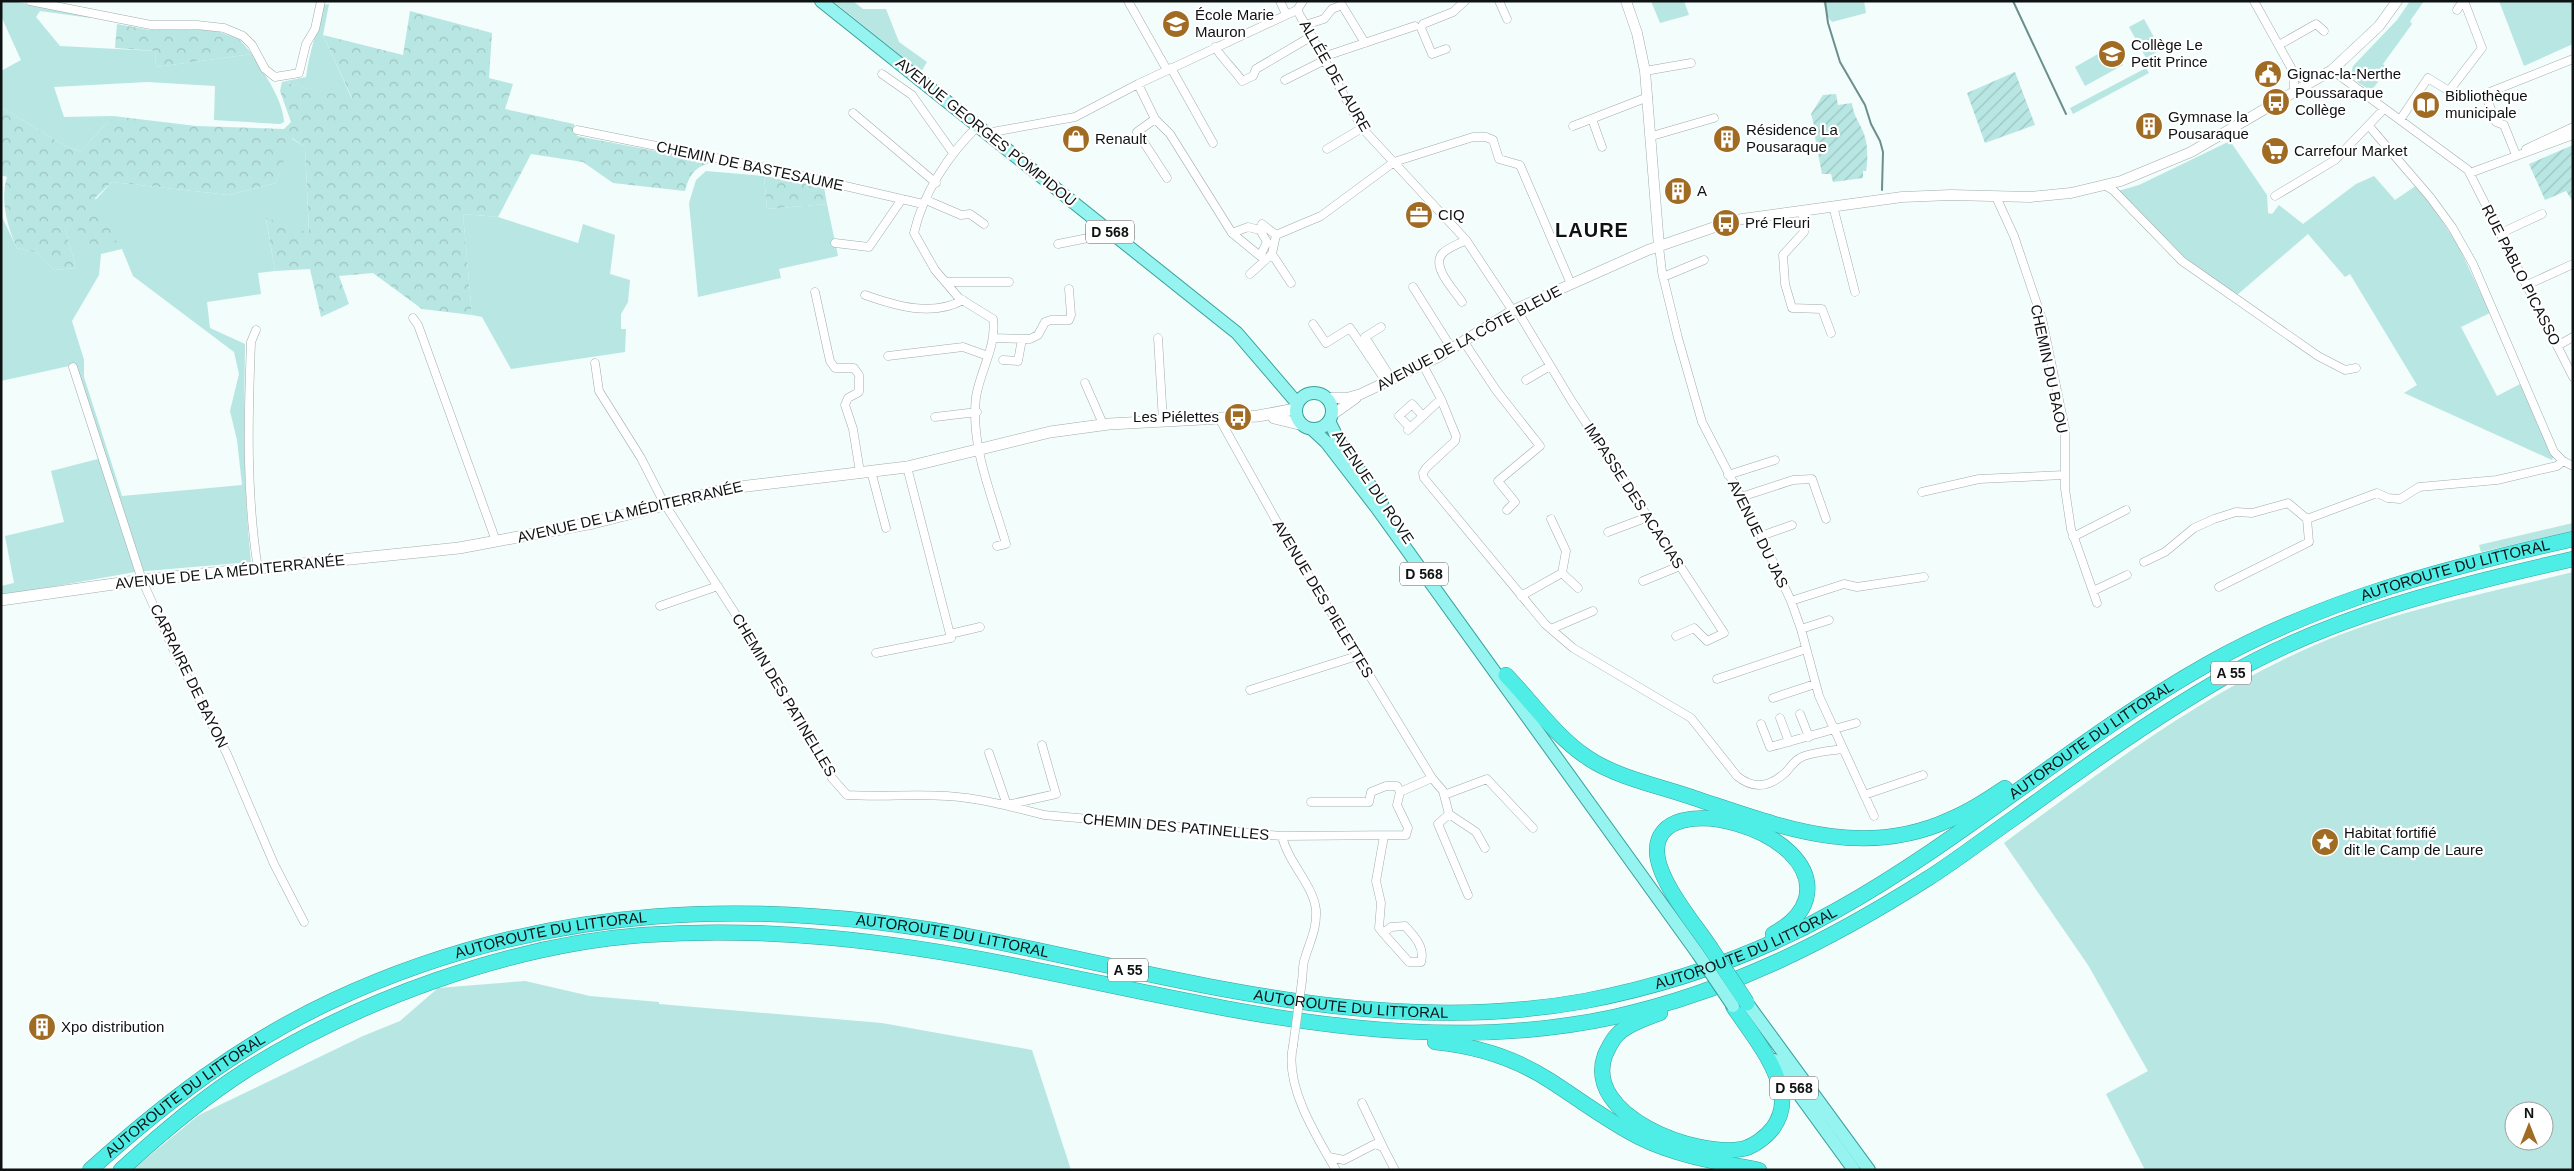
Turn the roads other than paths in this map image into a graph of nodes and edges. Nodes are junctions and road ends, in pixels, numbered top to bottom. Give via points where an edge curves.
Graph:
1 (30, 1) edge
2 (320, 1) edge
3 (821, 1) edge
4 (1128, 1) edge
5 (1280, 1) edge
6 (1303, 1) edge
7 (1465, 1) edge
8 (1499, 1) edge
9 (1626, 1) edge
10 (2254, 1) edge
11 (2397, 1) edge
12 (2463, 1) edge
13 (1297, 10) junction
14 (2456, 10) dead end
15 (1286, 14) junction
16 (1507, 19) dead end
17 (1306, 25) junction
18 (1415, 26) dead end
19 (2324, 31) dead end
20 (1312, 36) junction
21 (1365, 43) junction
22 (2279, 46) junction
23 (1215, 47) junction
24 (1446, 49) dead end
25 (1324, 58) junction
26 (2573, 59) edge
27 (1692, 63) dead end
28 (1169, 69) junction
29 (2332, 70) junction
30 (1645, 71) junction
31 (2294, 73) junction
32 (882, 74) dead end
33 (1285, 80) dead end
34 (2309, 83) junction
35 (1138, 84) junction
36 (2294, 92) junction
37 (1648, 97) junction
38 (2384, 109) junction
39 (853, 113) dead end
40 (1714, 118) dead end
41 (1155, 119) junction
42 (1592, 119) junction
43 (2400, 120) junction
44 (1573, 126) dead end
45 (2369, 126) junction
46 (2573, 127) edge
47 (1362, 128) junction
48 (577, 130) dead end
49 (982, 130) junction
50 (2573, 135) edge
51 (1652, 136) junction
52 (1213, 143) dead end
53 (1602, 147) dead end
54 (1327, 149) dead end
55 (953, 153) junction
56 (2516, 155) junction
57 (1394, 162) junction
58 (2470, 173) junction
59 (1167, 178) dead end
60 (936, 183) junction
61 (2106, 186) junction
62 (2275, 196) dead end
63 (1996, 197) junction
64 (902, 199) junction
65 (924, 202) junction
66 (1833, 206) junction
67 (1802, 211) junction
68 (2542, 214) dead end
69 (984, 224) dead end
70 (1262, 224) dead end
71 (1232, 233) junction
72 (2501, 233) junction
73 (1112, 234) junction
74 (1276, 235) junction
75 (1466, 240) junction
76 (836, 243) dead end
77 (1058, 244) dead end
78 (1659, 246) junction
79 (1272, 254) junction
80 (1704, 260) dead end
81 (2573, 264) edge
82 (1250, 274) dead end
83 (1664, 277) junction
84 (946, 282) junction
85 (1009, 282) dead end
86 (1291, 283) dead end
87 (1571, 284) junction
88 (2527, 285) junction
89 (1413, 287) dead end
90 (1069, 289) dead end
91 (816, 292) dead end
92 (1855, 292) dead end
93 (865, 294) dead end
94 (963, 300) junction
95 (1462, 302) dead end
96 (1514, 310) junction
97 (413, 318) dead end
98 (1313, 324) dead end
99 (1381, 327) dead end
100 (256, 330) dead end
101 (1831, 332) dead end
102 (993, 338) junction
103 (1158, 338) dead end
104 (2573, 338) edge
105 (1022, 340) junction
106 (1464, 342) junction
107 (2557, 346) junction
108 (1452, 349) junction
109 (888, 356) dead end
110 (988, 356) junction
111 (1002, 360) dead end
112 (1018, 361) junction
113 (1263, 361) junction
114 (1028, 362) dead end
115 (595, 363) dead end
116 (1424, 365) junction
117 (1550, 366) junction
118 (73, 367) dead end
119 (2356, 368) dead end
120 (2573, 377) edge
121 (1526, 380) dead end
122 (1389, 381) junction
123 (1085, 383) dead end
124 (1307, 394) junction
125 (1361, 394) junction
126 (1327, 398) junction
127 (1441, 399) junction
128 (1296, 406) junction
129 (977, 412) junction
130 (1258, 416) junction
131 (1423, 416) junction
132 (935, 417) dead end
133 (1219, 418) junction
134 (1331, 418) junction
135 (1163, 421) junction
136 (1103, 424) junction
137 (1308, 427) junction
138 (978, 448) junction
139 (1775, 460) dead end
140 (2563, 461) junction
141 (2573, 466) edge
142 (907, 467) junction
143 (866, 472) junction
144 (1728, 475) junction
145 (2064, 475) junction
146 (1922, 492) dead end
147 (1741, 497) junction
148 (664, 503) junction
149 (1507, 510) dead end
150 (2126, 510) dead end
151 (1648, 517) junction
152 (1552, 518) dead end
153 (1826, 519) dead end
154 (2307, 519) junction
155 (1792, 525) dead end
156 (886, 528) dead end
157 (1608, 532) dead end
158 (1761, 536) junction
159 (2073, 537) junction
160 (2573, 539) edge
161 (496, 541) junction
162 (997, 546) dead end
163 (2573, 559) edge
164 (2144, 562) dead end
165 (1680, 566) junction
166 (258, 569) junction
167 (1562, 573) junction
168 (2127, 575) dead end
169 (1924, 577) dead end
170 (142, 580) junction
171 (1643, 581) dead end
172 (718, 586) junction
173 (2219, 587) dead end
174 (1578, 588) dead end
175 (59, 591) junction
176 (2093, 591) junction
177 (1520, 596) junction
178 (1, 600) edge
179 (1791, 601) junction
180 (2097, 603) dead end
181 (1, 604) edge
182 (660, 606) dead end
183 (1593, 611) dead end
184 (1828, 620) dead end
185 (980, 627) dead end
186 (1801, 628) junction
187 (1551, 629) junction
188 (950, 636) junction
189 (1676, 636) dead end
190 (1806, 649) junction
191 (876, 653) dead end
192 (1357, 656) junction
193 (1506, 674) junction
194 (1717, 679) dead end
195 (1815, 684) junction
196 (1250, 690) dead end
197 (1772, 698) dead end
198 (2151, 698) junction
199 (1800, 714) dead end
200 (1780, 718) dead end
201 (1856, 723) dead end
202 (1760, 724) dead end
203 (1834, 731) junction
204 (1808, 737) junction
205 (1789, 742) junction
206 (1042, 745) dead end
207 (1842, 749) junction
208 (989, 753) dead end
209 (1923, 775) dead end
210 (1432, 778) junction
211 (1400, 792) junction
212 (1444, 795) junction
213 (1864, 795) junction
214 (1311, 802) dead end
215 (1007, 805) junction
216 (1449, 814) junction
217 (1874, 816) dead end
218 (1533, 828) dead end
219 (1282, 836) junction
220 (1384, 836) junction
221 (1485, 848) dead end
222 (1933, 876) junction
223 (1468, 895) dead end
224 (304, 922) dead end
225 (1383, 933) junction
226 (1705, 951) junction
227 (1153, 995) junction
228 (1744, 1006) junction
229 (1537, 1008) junction
230 (1362, 1103) dead end
231 (1383, 1147) junction
232 (1329, 1157) junction
233 (90, 1170) edge
234 (120, 1170) edge
235 (1336, 1170) edge
236 (1395, 1170) edge
237 (1759, 1170) edge
238 (1854, 1170) edge
239 (1869, 1170) edge

1 - 2 street via 151,25 224,28 243,36 265,69 275,77 299,73 306,44 315,29
3 - 49 main road, AVENUE GEORGES POMPIDOU / D 568
4 - 28 street
5 - 15 street
6 - 13 street, ALLÉE DE LAURE
7 - 24 street via 1453,12 1422,24 1432,54
8 - 16 street
9 - 30 street
10 - 22 street
11 - 29 street, AVENUE DE LA CÔTE BLEUE via 2380,26
12 - 14 street
12 - 43 street via 2482,48 2450,91 2428,78
13 - 15 street
13 - 17 street, ALLÉE DE LAURE
15 - 23 street
17 - 20 street, ALLÉE DE LAURE
17 - 21 street via 1324,20 1332,9 1342,5
18 - 21 street
19 - 22 street via 2316,24
20 - 23 street via 1256,69 1253,76 1242,81
20 - 25 street, ALLÉE DE LAURE
21 - 25 street
22 - 31 street
23 - 28 street
25 - 33 street
25 - 47 street, ALLÉE DE LAURE
26 - 56 street via 2485,94 2496,122 2504,125
27 - 30 street
28 - 35 street
28 - 52 street
29 - 34 street, AVENUE DE LA CÔTE BLEUE
29 - 38 street
30 - 37 street
31 - 34 street
31 - 36 street
32 - 55 street via 912,95
34 - 36 street, AVENUE DE LA CÔTE BLEUE
35 - 41 street
35 - 49 street via 1075,117
36 - 61 street, AVENUE DE LA CÔTE BLEUE via 2191,152
37 - 42 street
37 - 51 street
38 - 43 street
38 - 45 street
39 - 60 street
40 - 51 street
41 - 59 street via 1137,132
41 - 71 street via 1170,134
42 - 44 street
42 - 53 street
43 - 58 street
45 - 62 street via 2335,160
45 - 140 street via 2452,227 2473,264 2554,452
46 - 56 street
47 - 54 street
47 - 57 street, ALLÉE DE LAURE
48 - 64 street, CHEMIN DE BASTESAUME
49 - 55 street
49 - 73 main road, AVENUE GEORGES POMPIDOU / D 568
50 - 56 street
51 - 78 street
55 - 60 street
56 - 58 street
57 - 74 street via 1321,216
57 - 75 street, ALLÉE DE LAURE
57 - 87 street via 1473,137 1486,136 1493,140 1499,159 1520,164
58 - 72 street, RUE PABLO PICASSO
60 - 65 street
61 - 63 street, AVENUE DE LA CÔTE BLEUE via 2072,193
61 - 119 street via 2182,261 2318,356 2345,370
63 - 66 street, AVENUE DE LA CÔTE BLEUE via 1932,195
63 - 145 street, CHEMIN DU BAOU via 2014,236 2042,320 2064,429
64 - 65 street, CHEMIN DE BASTESAUME
64 - 76 street via 869,248
65 - 69 street, CHEMIN DE BASTESAUME via 961,215 970,214
65 - 84 street via 914,232 935,270
66 - 67 street, AVENUE DE LA CÔTE BLEUE
66 - 92 street
67 - 78 street, AVENUE DE LA CÔTE BLEUE via 1735,220
67 - 101 street via 1804,232 1783,255 1785,284 1792,308 1822,309
68 - 72 street
70 - 74 street
71 - 71 street via 1248,227 1260,230 1266,242 1264,251 1260,256
72 - 88 street, RUE PABLO PICASSO
73 - 77 street
73 - 113 main road, AVENUE GEORGES POMPIDOU / D 568 via 1237,332
74 - 79 street
75 - 95 street via 1442,253 1439,261 1440,269
75 - 96 street, ALLÉE DE LAURE
78 - 83 street, AVENUE DU JAS
78 - 87 street, AVENUE DE LA CÔTE BLEUE
79 - 82 street
79 - 86 street
80 - 83 street
81 - 88 street
83 - 144 street, AVENUE DU JAS via 1702,422
84 - 85 street
84 - 94 street
87 - 96 street, AVENUE DE LA CÔTE BLEUE
88 - 107 street, RUE PABLO PICASSO
89 - 108 street
90 - 105 street via 1069,320 1045,322 1038,335
91 - 143 street via 830,361 835,368 854,368 858,375 859,392 848,398 845,405
93 - 94 street via 895,306 918,309 952,306
94 - 102 street via 993,319
96 - 106 street, AVENUE DE LA CÔTE BLEUE
96 - 117 street, IMPASSE DES ACACIAS
97 - 161 street
98 - 122 street via 1326,344 1350,328
99 - 122 street via 1365,337
100 - 166 street via 251,342 247,422 253,539
102 - 105 street
102 - 110 street
103 - 135 street
104 - 107 street
105 - 112 street
106 - 108 street, AVENUE DE LA CÔTE BLEUE
106 - 149 street via 1540,446 1498,481 1515,502
107 - 120 street, RUE PABLO PICASSO
108 - 116 street, AVENUE DE LA CÔTE BLEUE
109 - 110 street via 963,347
110 - 129 street via 976,398
111 - 112 street
112 - 114 street
113 - 124 main road, AVENUE GEORGES POMPIDOU / D 568
113 - 128 main road, AVENUE GEORGES POMPIDOU / D 568
115 - 148 street, CHEMIN DES PATINELLES via 599,391 641,458
116 - 122 street, AVENUE DE LA CÔTE BLEUE
116 - 127 street
117 - 121 street
117 - 151 street, IMPASSE DES ACACIAS
118 - 170 street, CARRAIRE DE BAYON
122 - 125 street, AVENUE DE LA CÔTE BLEUE
123 - 136 street
124 - 126 main road via 1321,394
124 - 128 main road
125 - 126 street, AVENUE DE LA CÔTE BLEUE
125 - 134 street, AVENUE DE LA CÔTE BLEUE
126 - 134 main road via 1331,404
127 - 131 street
127 - 177 street via 1456,436 1455,441 1426,468 1424,478
128 - 130 main road, AVENUE DE LA MÉDITERRANÉE
128 - 137 main road via 1298,421
129 - 132 street
129 - 138 street
130 - 133 main road, AVENUE DE LA MÉDITERRANÉE
130 - 137 main road, AVENUE DE LA MÉDITERRANÉE via 1286,419
131 - 131 street via 1408,429 1400,416 1412,404
133 - 135 main road, AVENUE DE LA MÉDITERRANÉE
133 - 192 street, AVENUE DES PIELETTES
134 - 137 main road via 1319,428
134 - 193 main road, AVENUE DU ROVE / D 568 via 1340,443
135 - 136 main road, AVENUE DE LA MÉDITERRANÉE
136 - 138 main road, AVENUE DE LA MÉDITERRANÉE
137 - 226 main road, D 568 via 1326,442 1376,507
138 - 142 main road, AVENUE DE LA MÉDITERRANÉE
138 - 162 street via 1006,544
139 - 144 street
140 - 141 street
140 - 154 street via 2558,466 2497,480 2419,487 2400,499 2376,493
142 - 143 main road, AVENUE DE LA MÉDITERRANÉE
142 - 188 street
143 - 148 main road, AVENUE DE LA MÉDITERRANÉE via 731,488
143 - 156 street
144 - 147 street, AVENUE DU JAS
145 - 146 street via 1979,479
145 - 159 street, CHEMIN DU BAOU
147 - 153 street via 1793,480 1812,479
147 - 158 street, AVENUE DU JAS
148 - 161 main road, AVENUE DE LA MÉDITERRANÉE via 593,522
148 - 172 street, CHEMIN DES PATINELLES
150 - 159 street
151 - 157 street
151 - 165 street, IMPASSE DES ACACIAS
152 - 167 street via 1566,551
154 - 164 street via 2288,503 2252,513 2236,512 2194,528 2165,552
154 - 173 street via 2309,542
155 - 158 street
158 - 179 street, AVENUE DU JAS
159 - 176 street, CHEMIN DU BAOU
160 - 198 highway, AUTOROUTE DU LITTORAL / A 55 via 2439,570 2323,609 2257,638
161 - 166 main road, AVENUE DE LA MÉDITERRANÉE via 402,555
163 - 222 highway, AUTOROUTE DU LITTORAL / A 55 via 2381,609 2337,624 2231,673 2097,758
165 - 171 street
165 - 189 street, IMPASSE DES ACACIAS via 1724,633 1707,642 1694,628
166 - 170 main road, AVENUE DE LA MÉDITERRANÉE
167 - 174 street
167 - 177 street
168 - 176 street
169 - 179 street via 1857,587 1844,584
170 - 175 main road, AVENUE DE LA MÉDITERRANÉE
170 - 224 street, CARRAIRE DE BAYON
172 - 182 street
172 - 215 street, CHEMIN DES PATINELLES via 832,778 847,794 947,796
175 - 178 main road, AVENUE DE LA MÉDITERRANÉE
175 - 181 main road, AVENUE DE LA MÉDITERRANÉE
176 - 180 street, CHEMIN DU BAOU
177 - 187 street
179 - 186 street, AVENUE DU JAS
183 - 187 street
184 - 186 street
185 - 188 street
186 - 190 street, AVENUE DU JAS
187 - 207 street via 1573,648 1691,718 1746,784 1766,785 1784,774 1800,757
188 - 191 street
190 - 194 street
190 - 195 street, AVENUE DU JAS
192 - 196 street
192 - 210 street, AVENUE DES PIELETTES
193 - 198 highway via 1571,745 1589,759 1772,824 1831,838 1869,840 1916,832 1974,808
193 - 226 main road, D 568
195 - 197 street
195 - 203 street, AVENUE DU JAS
198 - 229 highway, AUTOROUTE DU LITTORAL / A 55 via 1891,878 1788,936 1688,975 1632,991
199 - 204 street
200 - 205 street
201 - 203 street
202 - 205 street via 1770,747
203 - 204 street
203 - 207 street, AVENUE DU JAS
204 - 205 street
206 - 215 street via 1056,794
207 - 213 street, AVENUE DU JAS
208 - 215 street
209 - 213 street
210 - 211 street
210 - 212 street, AVENUE DES PIELETTES
211 - 214 street via 1397,786 1386,786 1371,792 1369,802
211 - 220 street via 1397,805 1408,828 1406,835
212 - 216 street, AVENUE DES PIELETTES
212 - 218 street via 1487,779
213 - 217 street, AVENUE DU JAS
215 - 219 street, CHEMIN DES PATINELLES via 1044,815
216 - 221 street via 1476,832
216 - 223 street via 1438,824
219 - 220 street
219 - 232 street, bridge via 1286,852 1311,892 1316,908 1315,932 1304,960 1290,1060 1291,1075
220 - 225 street via 1376,881 1381,903 1379,928
222 - 227 highway, AUTOROUTE DU LITTORAL / A 55 via 1827,939 1738,980 1673,1002 1610,1018 1451,1034 1403,1032 1255,1015
222 - 228 highway via 1875,916 1797,960 1619,1032 1611,1042 1603,1066 1604,1084 1615,1104 1644,1126 1673,1140 1702,1147 1743,1149 1770,1133 1782,1104 1779,1082
225 - 225 street via 1409,962 1421,962 1423,953 1406,926 1391,927
226 - 228 highway, bridge
226 - 229 highway via 1670,886 1656,850 1661,835 1676,821 1689,817 1719,820 1751,829 1788,850 1806,877 1804,906 1794,920 1756,944 1696,968
227 - 234 highway, AUTOROUTE DU LITTORAL / A 55 via 973,958 827,937 753,932 698,933 638,936 569,946 499,962 416,988 337,1022 245,1072 192,1110
227 - 237 highway via 1316,1030 1448,1044 1493,1053 1522,1064 1639,1137 1692,1158
228 - 238 main road, D 568
228 - 239 main road, D 568
229 - 233 highway, AUTOROUTE DU LITTORAL / A 55 via 1451,1014 1365,1010 1259,996 912,927 766,912 638,917 571,926 496,942 432,961 331,1002 235,1056 182,1092
230 - 231 street
231 - 232 street via 1375,1144 1344,1160
231 - 236 street
232 - 235 street

